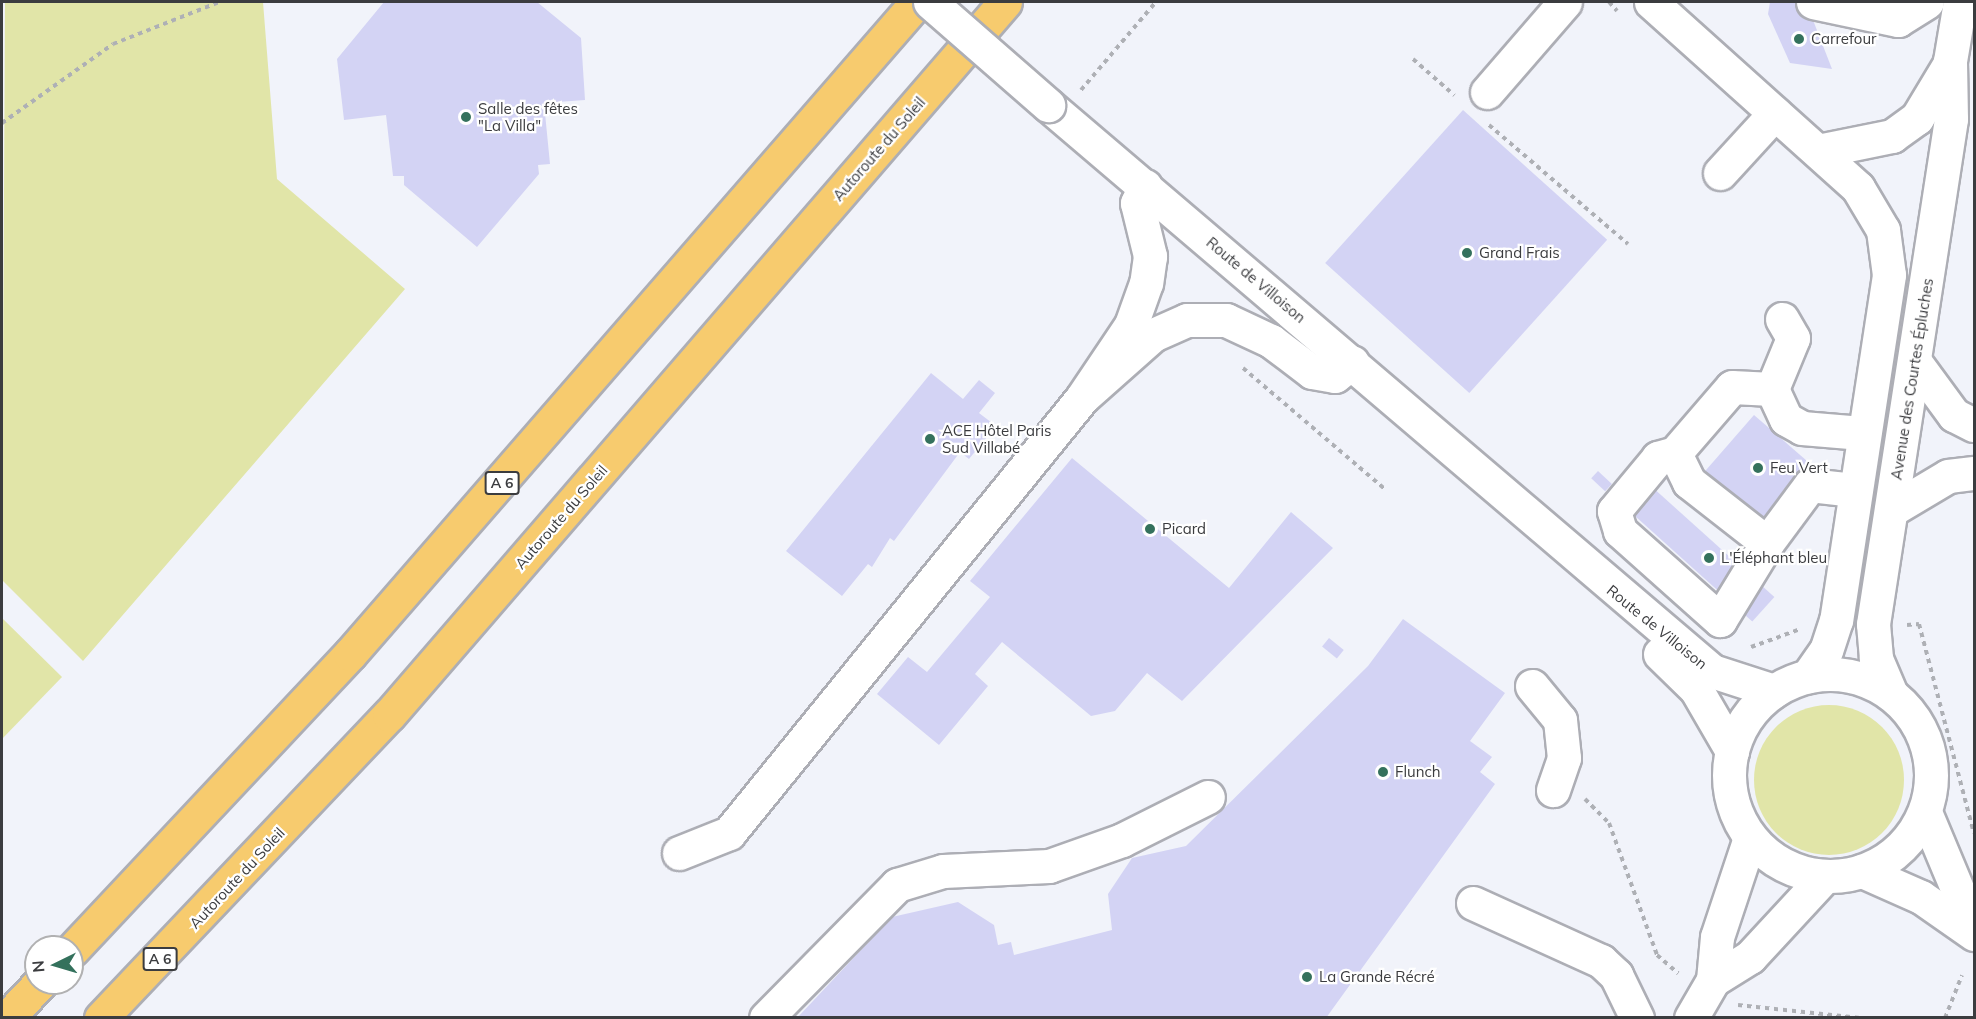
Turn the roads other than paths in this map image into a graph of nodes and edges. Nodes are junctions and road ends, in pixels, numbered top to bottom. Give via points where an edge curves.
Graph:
1 (917, 2) edge
2 (930, 2) edge
3 (1005, 2) edge
4 (1566, 2) edge
5 (1651, 2) edge
6 (1679, 2) edge
7 (1813, 2) edge
8 (1943, 3) edge
9 (1950, 61) junction
10 (1717, 66) junction
11 (1476, 104) road end
12 (1775, 113) junction
13 (1818, 151) junction
14 (1720, 173) dead end
15 (1145, 186) junction
16 (1782, 319) dead end
17 (1352, 362) junction
18 (1915, 362) junction
19 (1772, 389) junction
20 (1082, 398) junction
21 (1974, 425) edge
22 (1862, 433) junction
23 (1675, 453) junction
24 (1974, 473) edge
25 (1854, 490) junction
26 (1891, 510) junction
27 (1767, 543) junction
28 (1579, 563) junction
29 (1808, 676) junction
30 (1532, 686) dead end
31 (1774, 691) junction
32 (1891, 694) junction
33 (1732, 751) junction
34 (1556, 786) road end
35 (1208, 797) dead end
36 (1924, 812) junction
37 (1750, 837) junction
38 (679, 853) dead end
39 (1862, 871) junction
40 (1825, 876) junction
41 (219, 900) junction
42 (1473, 903) dead end
43 (1974, 929) edge
44 (1974, 934) edge
45 (84, 937) edge
46 (1723, 992) junction
47 (28, 995) edge
48 (7, 1017) edge
49 (101, 1017) edge
50 (115, 1017) edge
51 (766, 1017) edge
52 (1637, 1017) edge
53 (1691, 1017) edge

1 - 45 highway, A 6 via 350,654
2 - 15 street, Route de Villoison, bridge via 1062,99
3 - 41 highway, Autoroute du Soleil / A 6 via 389,715
4 - 11 street
5 - 10 street
6 - 10 street
7 - 8 street via 1898,20
8 - 9 street, Avenue des Courtes Épluches
9 - 13 street, Avenue des Courtes Épluches via 1917,118 1892,136
9 - 18 street, Avenue des Courtes Épluches via 1952,119
10 - 12 street
12 - 13 street
12 - 14 street
13 - 22 street via 1858,188 1883,230 1889,275
15 - 17 street, Route de Villoison
15 - 20 street via 1137,203 1150,256 1146,283 1131,325
16 - 19 street via 1792,338
17 - 20 street via 1335,376 1312,372 1270,341 1226,320 1187,320 1153,335
17 - 28 street, Route de Villoison
18 - 21 street via 1954,416
18 - 26 street, Avenue des Courtes Épluches
19 - 22 street via 1786,419 1802,428
19 - 23 street via 1732,387
20 - 38 street via 729,833
22 - 25 street
23 - 27 street via 1689,482
23 - 27 street via 1658,458 1614,511 1620,531 1720,620
24 - 26 street via 1948,476
25 - 27 street via 1810,485
25 - 29 street via 1836,620 1826,650
26 - 32 street, Avenue des Courtes Épluches via 1873,624 1876,658
28 - 31 street, Route de Villoison via 1712,671
28 - 33 street, Route de Villoison via 1632,628 1696,688
29 - 31 street
29 - 32 street via 1848,675
30 - 34 street via 1560,720 1564,758
31 - 33 street via 1747,717
32 - 36 street via 1918,724 1927,745 1932,767
33 - 37 street via 1730,792
35 - 51 street via 1122,840 1049,866 943,872 897,885
36 - 39 street via 1899,849
36 - 43 street
37 - 40 street via 1783,865
37 - 46 street via 1717,937
39 - 40 street
39 - 44 street via 1921,897
40 - 46 street
41 - 49 highway, Autoroute du Soleil / A 6
41 - 50 highway
42 - 52 street via 1601,961 1616,975
46 - 53 street
47 - 48 highway

